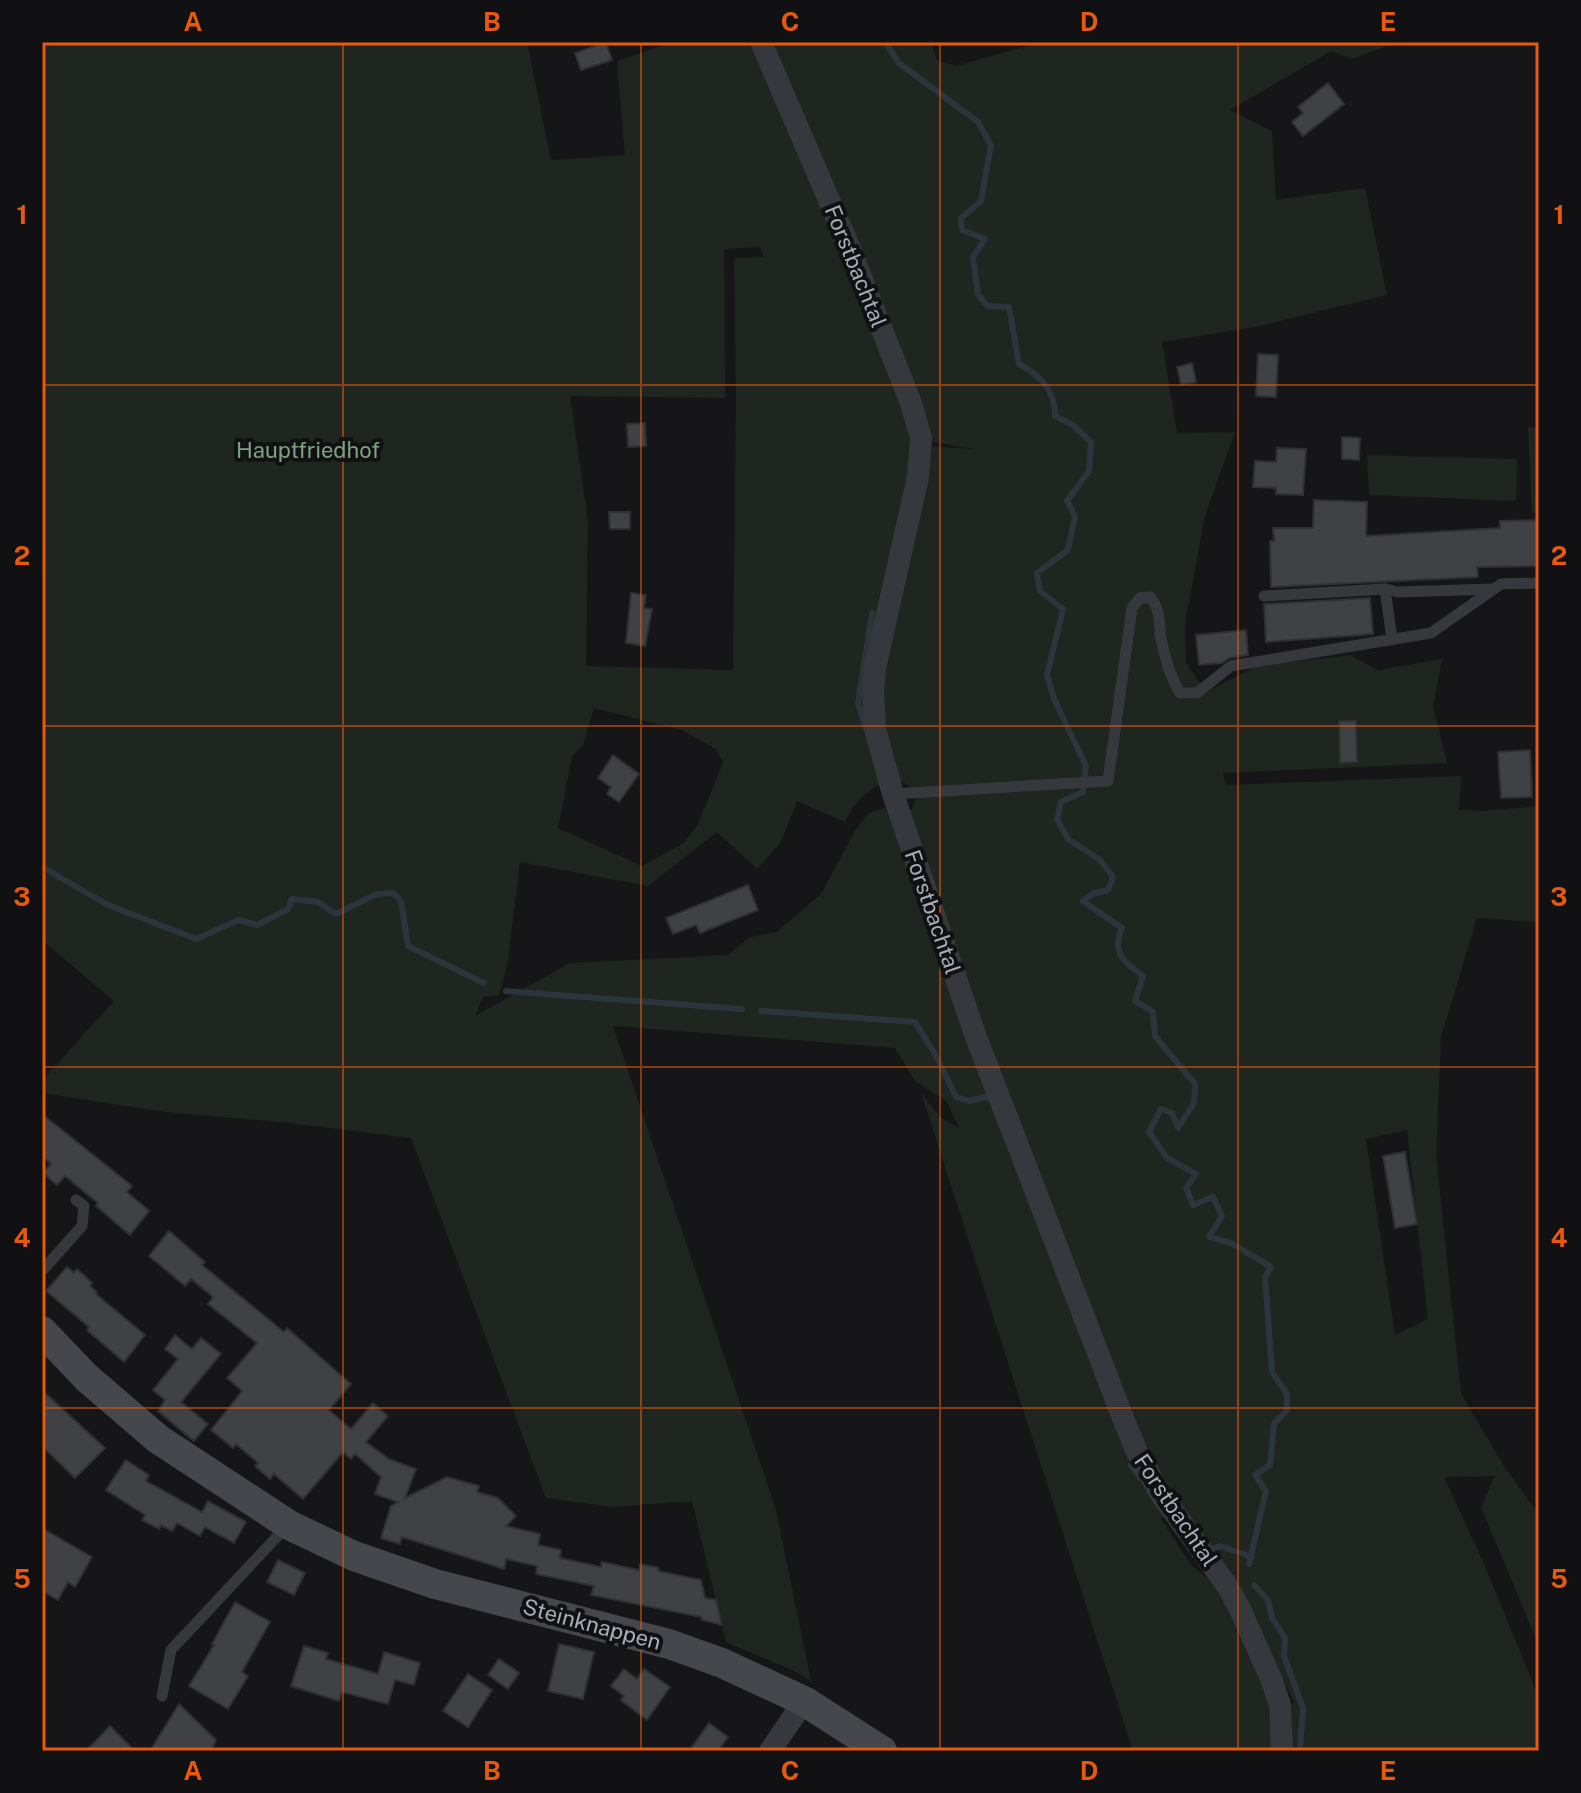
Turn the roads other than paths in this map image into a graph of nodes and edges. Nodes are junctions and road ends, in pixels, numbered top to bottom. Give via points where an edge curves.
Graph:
1 (761, 42) edge
2 (1539, 583) edge
3 (1385, 589) junction
4 (1493, 589) junction
5 (1264, 596) dead end
6 (1392, 639) junction
7 (893, 794) junction
8 (76, 1200) dead end
9 (42, 1271) edge
10 (42, 1331) edge
11 (289, 1525) junction
12 (162, 1696) dead end
13 (804, 1701) junction
14 (770, 1751) edge
15 (882, 1751) edge
16 (1282, 1751) edge

1 - 7 street, Forstbachtal via 848,244 921,438 918,477 873,692 875,729
2 - 4 lane
3 - 4 lane
3 - 5 lane
3 - 6 lane
4 - 6 lane via 1431,633
6 - 7 lane via 1231,666 1197,693 1180,693 1160,637 1158,608 1150,597 1140,598 1132,608 1108,781
7 - 16 street, Forstbachtal via 1003,1111 1125,1423 1160,1493 1240,1609 1280,1705
8 - 9 lane via 84,1206 82,1226
10 - 11 street, Steinknappen via 158,1439
11 - 12 lane via 171,1650
11 - 13 street, Steinknappen via 354,1556 435,1584 669,1644
13 - 14 street
13 - 15 street, Steinknappen

